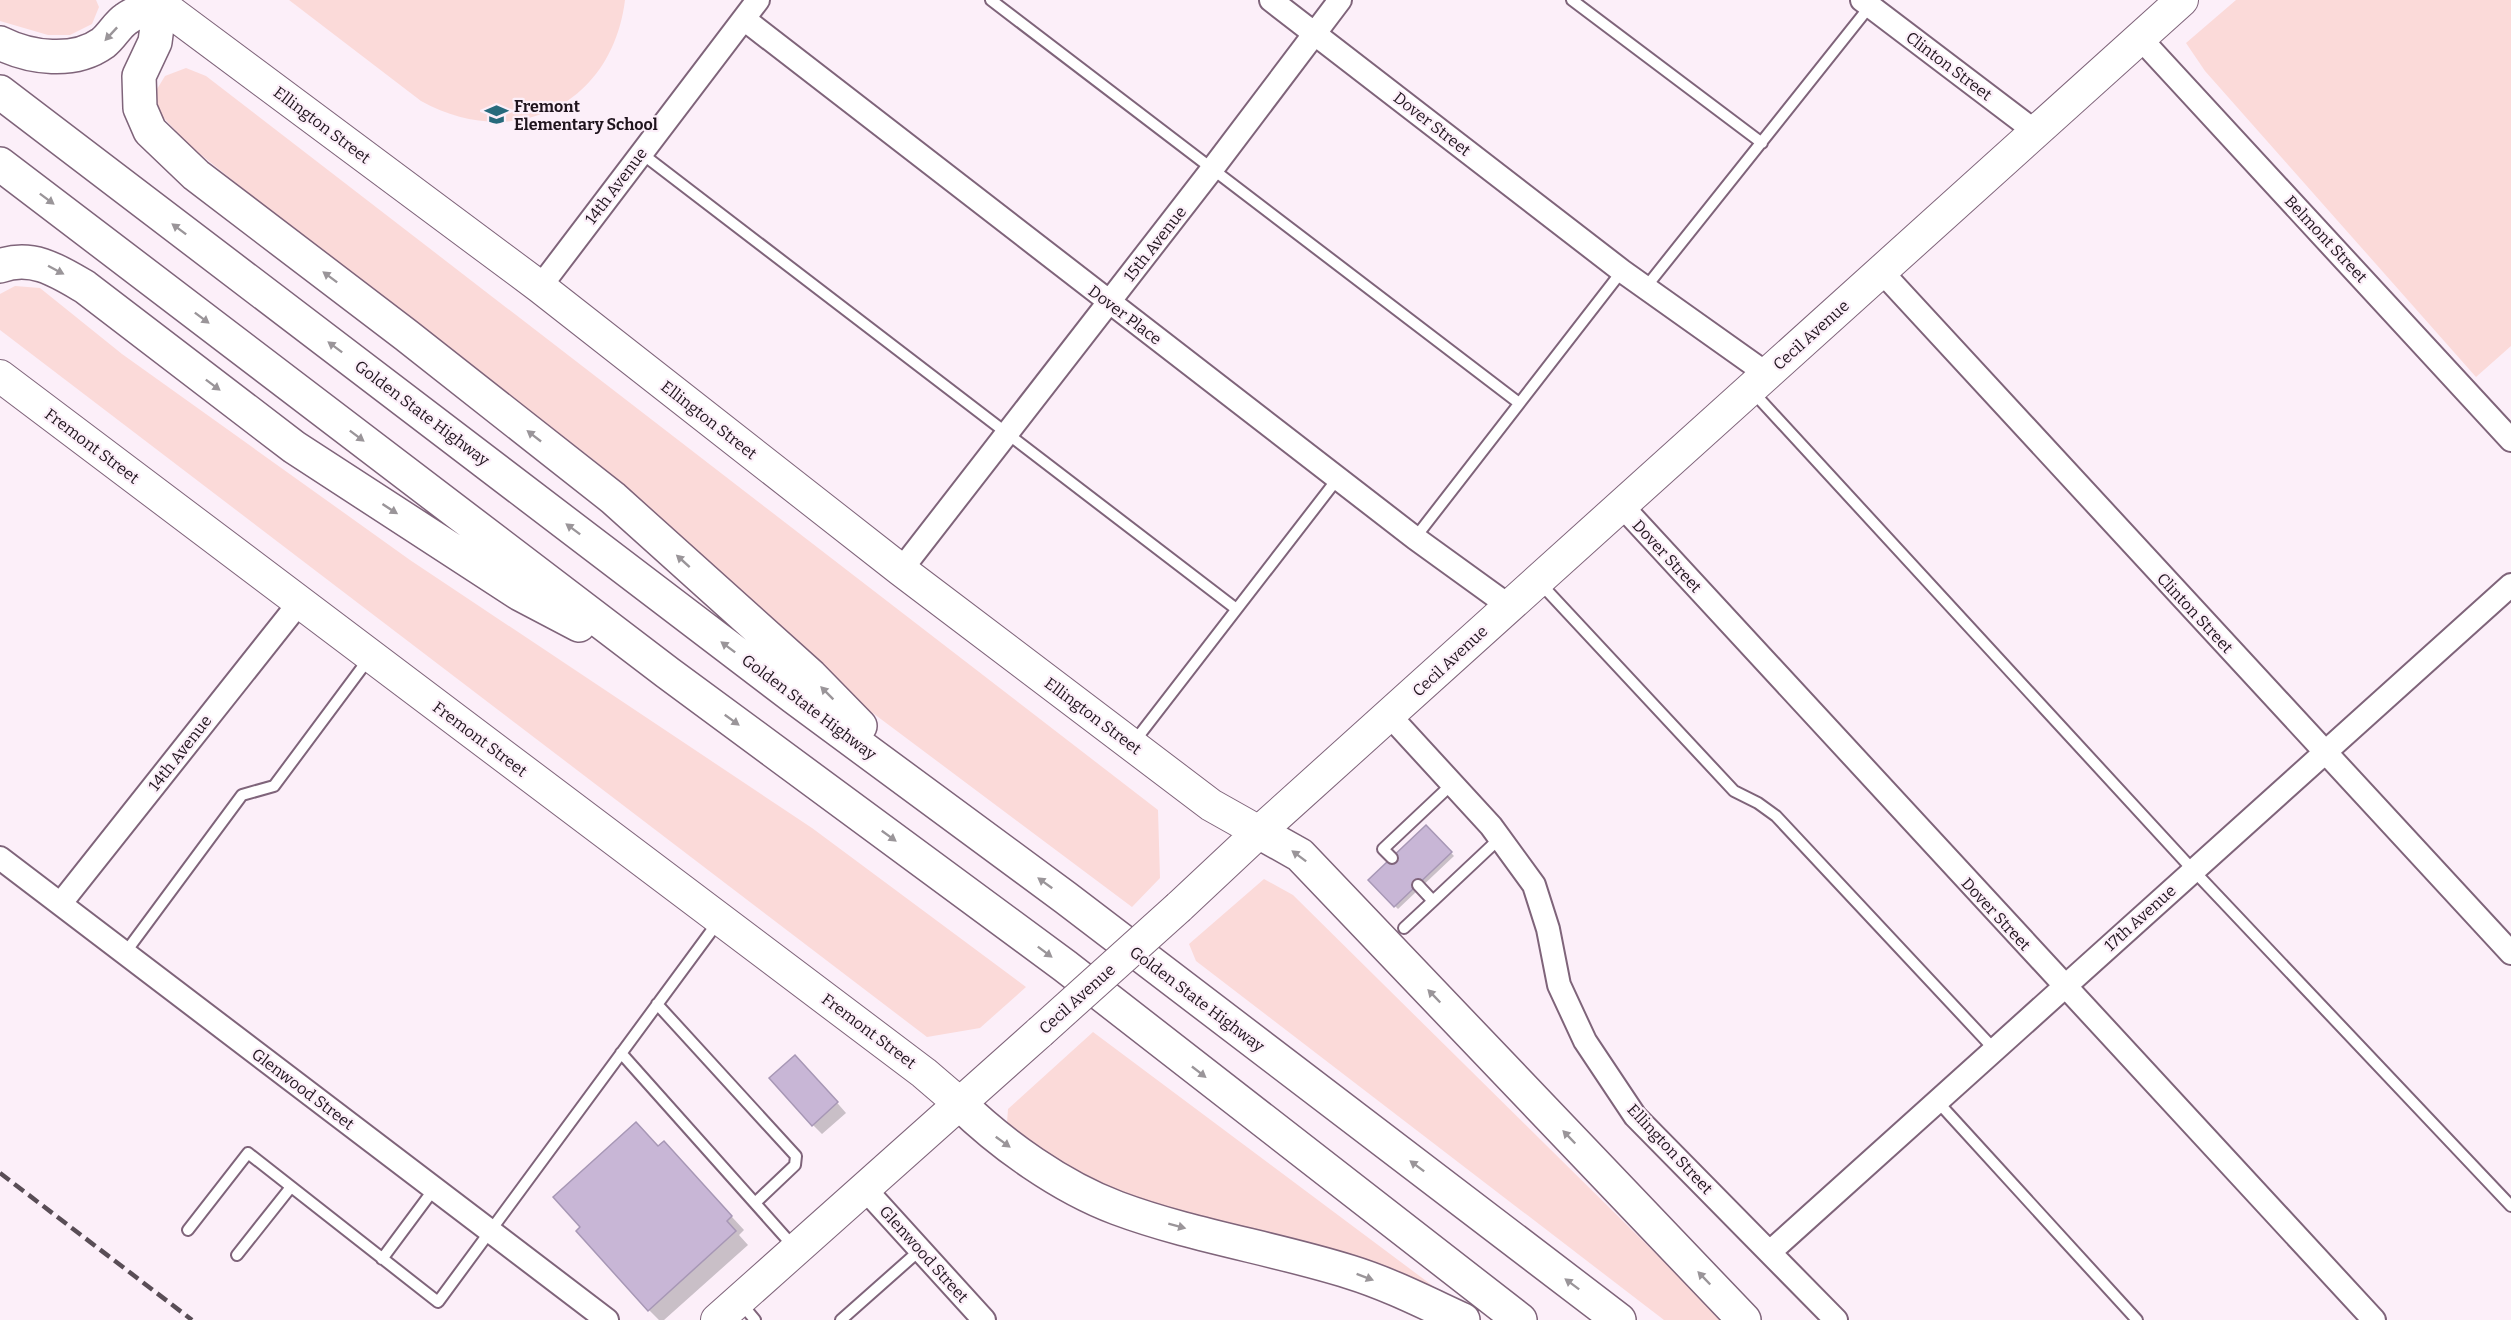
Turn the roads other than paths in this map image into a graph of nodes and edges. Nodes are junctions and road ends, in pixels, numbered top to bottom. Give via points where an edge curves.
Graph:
1 (758, 0) edge
2 (991, 0) edge
3 (1271, 0) edge
4 (1340, 0) edge
5 (1572, 0) edge
6 (2182, 0) edge
7 (1866, 3) edge
8 (160, 4) junction
9 (744, 20) junction
10 (1314, 33) junction
11 (2140, 38) junction
12 (0, 43) edge
13 (0, 92) edge
14 (2036, 132) junction
15 (1762, 143) junction
16 (642, 153) junction
17 (0, 164) edge
18 (1213, 168) junction
19 (0, 266) edge
20 (1622, 270) junction
21 (1881, 272) junction
22 (540, 287) junction
23 (1646, 288) junction
24 (1109, 303) junction
25 (0, 376) edge
26 (1759, 382) junction
27 (1519, 403) junction
28 (1009, 433) junction
29 (2511, 440) edge
30 (1338, 478) junction
31 (1620, 505) junction
32 (1415, 538) junction
33 (900, 570) junction
34 (1538, 580) junction
35 (2511, 585) edge
36 (299, 603) junction
37 (1509, 606) junction
38 (1235, 608) junction
39 (370, 657) junction
40 (668, 673) junction
41 (1390, 716) junction
42 (1132, 745) junction
43 (2324, 753) junction
44 (1452, 784) junction
45 (943, 808) junction
46 (1259, 832) junction
47 (1500, 838) junction
48 (0, 858) edge
49 (1392, 858) dead end
50 (2193, 870) junction
51 (1418, 885) dead end
52 (1433, 901) junction
53 (60, 903) junction
54 (720, 919) junction
55 (1404, 928) dead end
56 (125, 953) junction
57 (2511, 953) edge
58 (2063, 986) junction
59 (657, 1004) junction
60 (1994, 1049) junction
61 (621, 1053) junction
62 (1937, 1101) junction
63 (959, 1103) junction
64 (291, 1187) junction
65 (864, 1188) junction
66 (435, 1189) junction
67 (754, 1203) junction
68 (2511, 1206) edge
69 (188, 1230) dead end
70 (490, 1231) junction
71 (796, 1249) junction
72 (920, 1250) junction
73 (1770, 1252) junction
74 (237, 1255) dead end
75 (382, 1258) junction
76 (737, 1314) edge
77 (607, 1320) edge
78 (841, 1320) edge
79 (984, 1320) edge
80 (1463, 1320) edge
81 (1520, 1320) edge
82 (1619, 1320) edge
83 (1744, 1320) edge
84 (1836, 1320) edge
85 (2138, 1320) edge
86 (2374, 1320) edge

1 - 9 street, 14th Avenue
2 - 18 lane
3 - 10 street, Dover Street
4 - 10 street, 15th Avenue
5 - 15 lane
6 - 11 main road, Cecil Avenue
7 - 14 street, Clinton Street
7 - 15 lane
8 -> 12 highway via 126,18 103,43 80,54 53,58
8 - 22 main road, Ellington Street
45 -> 8 highway via 811,676 613,498 196,175 150,131 140,108 139,76 155,42
9 - 16 street, 14th Avenue
9 - 24 street, Dover Place
10 - 18 street, 15th Avenue
10 - 20 street, Dover Street
11 - 14 main road, Cecil Avenue
11 - 29 street, Belmont Street
45 -> 13 highway, Golden State Highway
14 - 21 main road, Cecil Avenue
15 - 23 lane
16 - 22 street, 14th Avenue
16 - 28 lane
17 -> 40 highway
18 - 24 street, 15th Avenue
18 - 27 lane
19 -> 40 highway via 13,261 49,266 85,287 294,447 520,594
20 - 23 street, Dover Street
20 - 27 lane
21 - 26 main road, Cecil Avenue
21 - 43 street, Clinton Street
22 - 33 main road, Ellington Street
23 - 26 street, Dover Street
24 - 28 street, 15th Avenue
24 - 30 street, Dover Place
25 - 36 main road, Fremont Street
26 - 31 main road, Cecil Avenue
26 - 50 lane
27 - 32 lane
28 - 33 street, 15th Avenue
28 - 38 lane
30 - 32 street, Dover Place
30 - 38 lane
31 - 34 main road, Cecil Avenue
31 - 58 street, Dover Street
32 - 37 street, Dover Place
33 - 42 main road, Ellington Street
34 - 37 main road, Cecil Avenue
34 - 60 lane via 1734,791 1776,816
35 - 43 street, 17th Avenue
36 - 39 main road, Fremont Street
36 - 53 street, 14th Avenue
37 - 41 main road, Cecil Avenue
38 - 42 lane
39 - 54 main road, Fremont Street
39 - 56 lane via 274,786 242,795
40 -> 81 highway via 1065,966
41 - 44 street, Ellington Street
41 - 46 main road, Cecil Avenue
42 - 46 main road, Ellington Street via 1211,805
43 - 50 street, 17th Avenue
43 - 57 street, Clinton Street
44 - 47 street, Ellington Street
44 - 49 lane via 1383,849
82 -> 45 highway, Golden State Highway
46 - 63 main road, Cecil Avenue, bridge
83 -> 46 highway via 1300,855
47 - 52 lane
47 - 73 street, Ellington Street via 1534,885 1560,985 1585,1041 1635,1116
48 - 53 street, Glenwood Street
50 - 58 street, 17th Avenue
50 - 68 lane
51 - 52 lane
52 - 55 lane
53 - 56 street, Glenwood Street
54 - 59 lane
54 - 63 main road, Fremont Street via 924,1072
56 - 66 street, Glenwood Street
58 - 60 street, 17th Avenue
58 - 86 street, Dover Street
59 - 61 lane
59 - 67 lane via 796,1156 795,1165
60 - 62 street, 17th Avenue
61 - 67 lane
61 - 70 lane
62 - 73 street, 17th Avenue
62 - 85 lane
63 - 65 main road, Cecil Avenue
63 -> 80 highway via 984,1128 1026,1158 1117,1208 1351,1272
64 - 69 lane via 248,1153
64 - 74 lane
64 - 75 lane
65 - 71 main road, Cecil Avenue
65 - 72 street, Glenwood Street
66 - 70 street, Glenwood Street
66 - 75 lane
67 - 71 lane
70 - 75 lane via 438,1302
70 - 77 street, Glenwood Street
71 - 76 main road, Cecil Avenue
72 - 78 lane
72 - 79 street, Glenwood Street
73 - 84 street, Ellington Street

